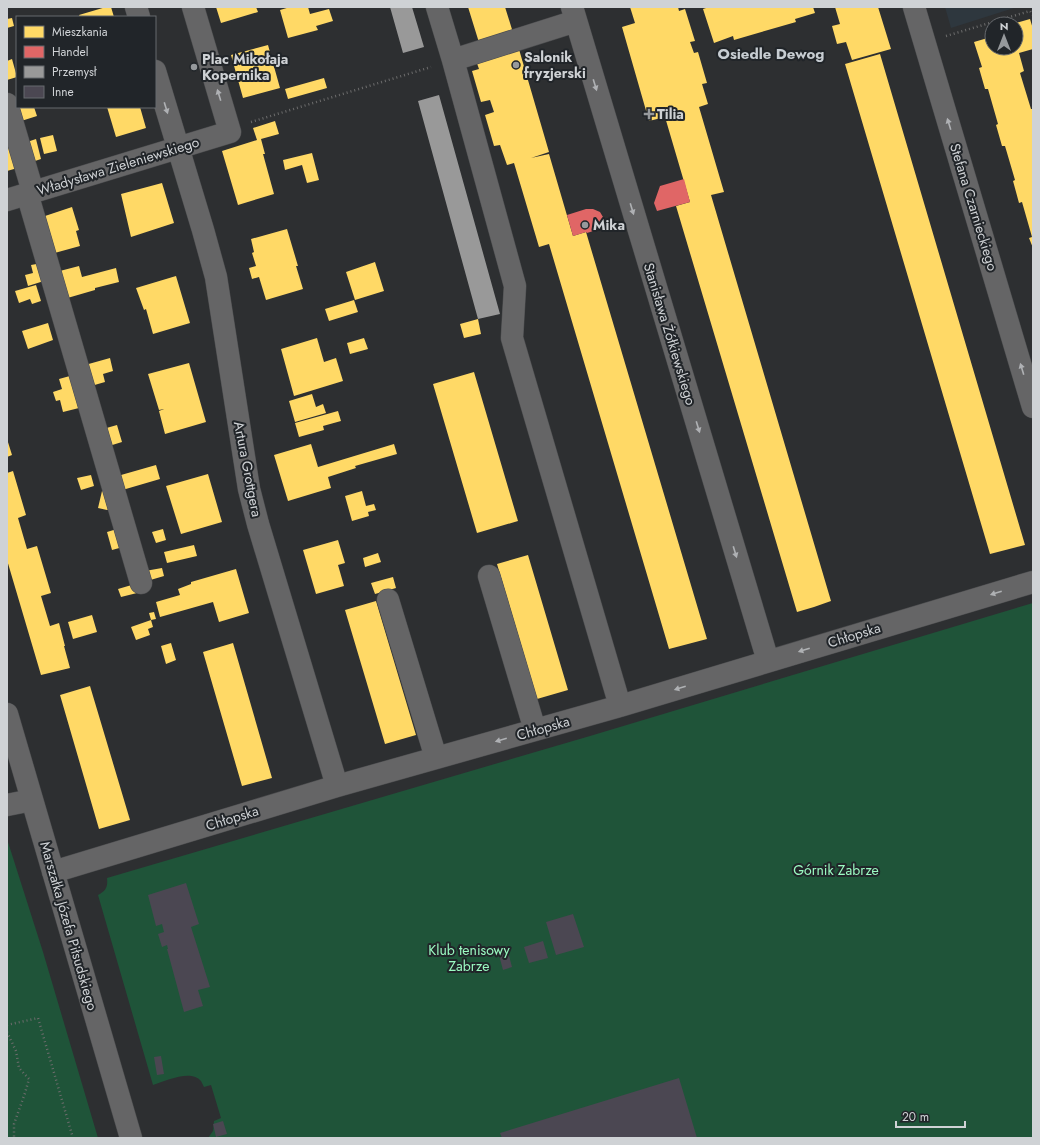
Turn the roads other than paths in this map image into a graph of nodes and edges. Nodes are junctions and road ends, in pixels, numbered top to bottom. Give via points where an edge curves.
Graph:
1 (193, 7) edge
2 (437, 7) edge
3 (914, 7) edge
4 (574, 14) edge
5 (453, 60) junction
6 (156, 73) edge
7 (7, 104) edge
8 (178, 148) junction
9 (22, 195) edge
10 (1033, 407) edge
11 (489, 576) dead end
12 (1033, 582) edge
13 (141, 583) dead end
14 (388, 600) dead end
15 (768, 661) junction
16 (620, 706) junction
17 (7, 714) edge
18 (535, 730) junction
19 (436, 758) junction
20 (337, 786) junction
21 (32, 800) junction
22 (7, 805) edge
23 (53, 872) junction
24 (131, 1138) edge

8 -> 1 street, Władysława Zieleniewskiego via 230,132
2 - 5 street
10 -> 3 street, Stefana Czarnieckiego
4 - 5 street
4 -> 15 street, Stanisława Żółkiewskiego
5 - 16 street via 514,286 512,338
6 -> 8 street
7 - 9 street
8 - 9 street, Władysława Zieleniewskiego
8 - 20 street, Artura Grottgera via 216,277 249,489
9 - 13 street
11 - 18 street
12 -> 15 street, Chłopska
14 - 19 street
15 -> 16 street, Chłopska
16 - 18 street, Chłopska
17 - 21 street, Marszałka Józefa Piłsudskiego
18 -> 19 street, Chłopska
19 - 20 street, Chłopska
20 - 23 street, Chłopska
21 - 22 street
21 - 23 street, Marszałka Józefa Piłsudskiego
23 - 24 street, Marszałka Józefa Piłsudskiego

